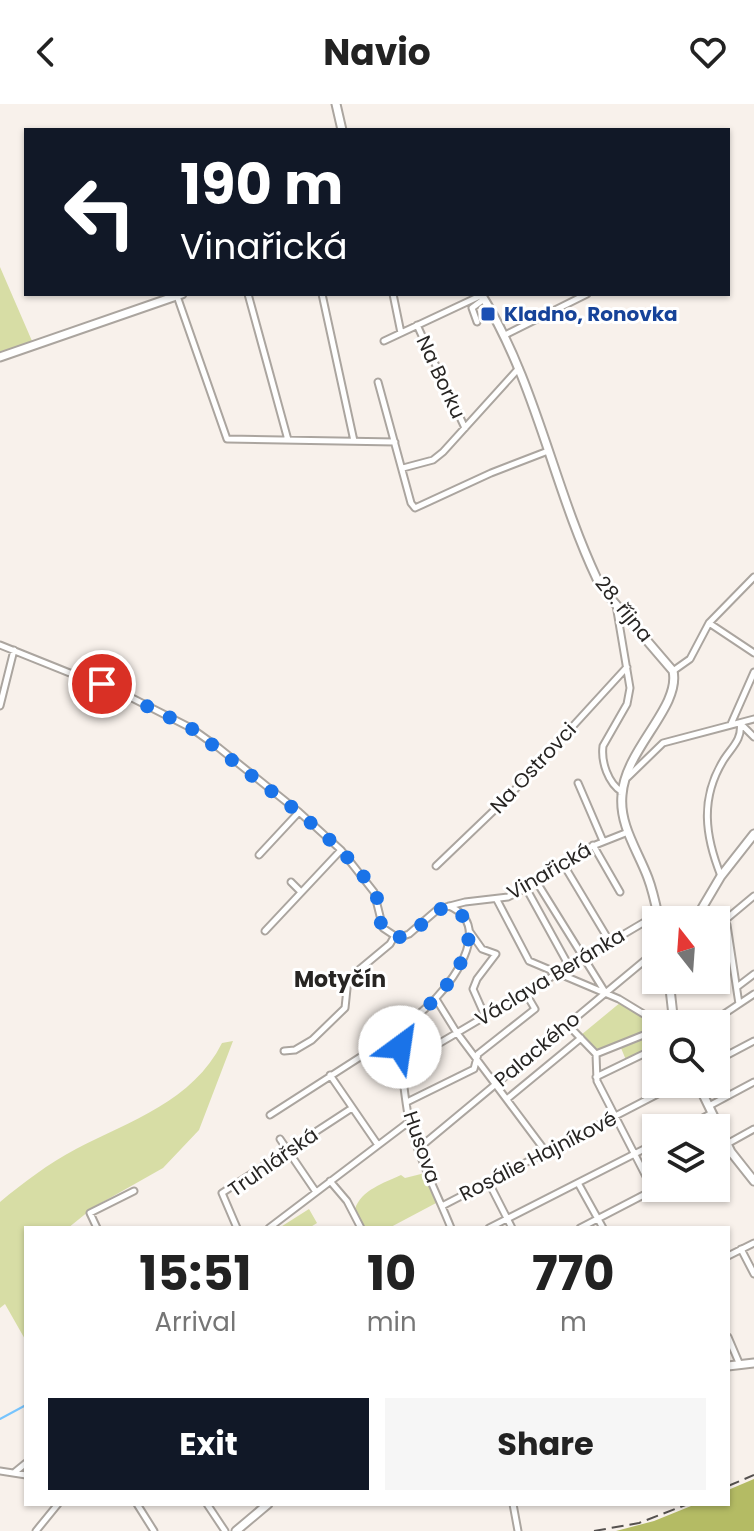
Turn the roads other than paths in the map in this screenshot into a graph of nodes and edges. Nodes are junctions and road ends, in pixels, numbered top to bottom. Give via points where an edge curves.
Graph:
1 (336, 104) edge
2 (342, 128) edge
3 (176, 296) edge
4 (179, 296) edge
5 (249, 296) edge
6 (322, 296) edge
7 (393, 296) edge
8 (482, 296) edge
9 (583, 296) edge
10 (477, 322) dead end
11 (417, 325) junction
12 (401, 333) junction
13 (505, 335) junction
14 (384, 341) dead end
15 (0, 357) edge
16 (519, 367) junction
17 (378, 382) dead end
18 (465, 428) junction
19 (288, 440) junction
20 (354, 441) junction
21 (395, 442) junction
22 (548, 451) junction
23 (403, 468) junction
24 (754, 577) edge
25 (616, 604) junction
26 (709, 623) junction
27 (0, 645) edge
28 (14, 650) junction
29 (754, 653) edge
30 (627, 667) junction
31 (673, 671) junction
32 (754, 672) edge
33 (0, 706) edge
34 (754, 719) edge
35 (740, 723) junction
36 (731, 725) junction
37 (754, 737) edge
38 (624, 781) junction
39 (578, 783) dead end
40 (622, 792) junction
41 (299, 812) junction
42 (628, 832) junction
43 (754, 834) edge
44 (603, 841) junction
45 (593, 845) junction
46 (341, 850) junction
47 (259, 855) dead end
48 (562, 862) junction
49 (436, 866) dead end
50 (721, 876) junction
51 (536, 881) junction
52 (291, 882) dead end
53 (526, 888) junction
54 (301, 892) junction
55 (620, 892) dead end
56 (754, 896) edge
57 (497, 900) junction
58 (448, 906) junction
59 (655, 906) edge
60 (703, 906) edge
61 (730, 916) edge
62 (642, 925) edge
63 (265, 931) dead end
64 (470, 931) junction
65 (394, 937) junction
66 (610, 942) junction
67 (730, 944) edge
68 (584, 958) junction
69 (642, 963) edge
70 (569, 966) junction
71 (558, 973) junction
72 (754, 974) edge
73 (737, 987) junction
74 (525, 992) junction
75 (605, 993) junction
76 (754, 994) edge
77 (436, 999) junction
78 (739, 1004) junction
79 (730, 1010) edge
80 (642, 1013) edge
81 (485, 1016) junction
82 (567, 1024) junction
83 (403, 1031) junction
84 (457, 1033) junction
85 (642, 1036) edge
86 (581, 1038) junction
87 (754, 1041) edge
88 (284, 1051) dead end
89 (596, 1054) junction
90 (730, 1054) edge
91 (642, 1055) edge
92 (477, 1058) junction
93 (401, 1066) junction
94 (330, 1075) junction
95 (596, 1077) junction
96 (754, 1082) edge
97 (495, 1084) junction
98 (650, 1098) edge
99 (704, 1098) edge
100 (507, 1099) junction
101 (407, 1102) junction
102 (352, 1108) junction
103 (710, 1110) junction
104 (704, 1114) edge
105 (712, 1114) edge
106 (270, 1115) dead end
107 (614, 1117) junction
108 (410, 1121) junction
109 (754, 1129) edge
110 (280, 1139) dead end
111 (378, 1145) junction
112 (730, 1146) edge
113 (419, 1148) junction
114 (730, 1148) edge
115 (287, 1151) junction
116 (642, 1151) edge
117 (546, 1152) junction
118 (634, 1155) junction
119 (642, 1168) edge
120 (330, 1181) junction
121 (488, 1181) junction
122 (754, 1181) edge
123 (578, 1183) junction
124 (134, 1191) dead end
125 (316, 1192) junction
126 (642, 1196) edge
127 (442, 1206) junction
128 (507, 1219) junction
129 (598, 1219) junction
130 (96, 1226) edge
131 (236, 1226) edge
132 (272, 1226) edge
133 (360, 1226) edge
134 (450, 1226) edge
135 (493, 1226) edge
136 (511, 1226) edge
137 (584, 1226) edge
138 (602, 1226) edge
139 (754, 1243) edge
140 (741, 1249) junction
141 (730, 1255) edge
142 (754, 1274) edge
143 (730, 1342) edge
144 (754, 1363) edge
145 (740, 1365) junction
146 (730, 1366) edge
147 (24, 1465) edge
148 (0, 1471) edge
149 (15, 1472) junction
150 (24, 1474) edge
151 (56, 1506) edge
152 (138, 1506) edge
153 (208, 1506) edge
154 (266, 1506) edge
155 (513, 1506) edge
156 (36, 1531) edge
157 (154, 1531) edge
158 (225, 1531) edge
159 (236, 1531) edge
160 (518, 1531) edge

1 - 2 main road
3 - 15 main road
4 - 19 street via 227,439
5 - 19 street
6 - 20 street
7 - 12 street
8 - 10 street via 472,308
8 - 11 street, Na Borku
8 - 13 main road, 28. října
9 - 13 street
11 - 12 street, Na Borku
11 - 18 street, Na Borku
12 - 14 street, Na Borku
13 - 16 main road, 28. října
16 - 18 street, Na Borku
16 - 22 main road, 28. října
17 - 21 street
18 - 23 street, Na Borku via 433,460
19 - 20 street
20 - 21 street
21 - 23 street
22 - 23 street via 415,508
22 - 25 main road, 28. října via 588,559
24 - 26 street
25 - 30 street, Na Ostrovci
25 - 31 main road, 28. října
26 - 29 street
26 - 31 street via 690,659
27 - 28 street
28 - 33 street
28 - 41 street via 191,728
30 - 40 street, Na Ostrovci via 627,704 602,750 612,783
30 - 49 street, Na Ostrovci via 509,796
31 - 38 main road via 673,694 637,748
32 - 36 street
34 - 35 street
35 - 36 street
35 - 37 street
35 - 50 street via 740,737 715,778 707,804 710,846
36 - 38 street via 663,743
38 - 40 main road
39 - 44 street
40 - 42 main road
41 - 46 street
41 - 47 street
42 - 44 street, Vinařická
42 - 59 main road
43 - 50 main road
44 - 45 street, Vinařická
45 - 48 street, Vinařická
45 - 55 street
46 - 54 street
46 - 65 street via 371,886 381,924
48 - 51 street, Vinařická
48 - 66 street
50 - 60 main road
51 - 53 street, Vinařická
51 - 68 street
52 - 54 street
53 - 57 street, Vinařická
53 - 70 street
54 - 63 street
56 - 61 street
57 - 58 street, Vinařická
57 - 71 street via 529,961
58 - 64 street via 463,914
58 - 65 street, Vinařická via 404,938
62 - 66 street, Václava Beránka
64 - 77 street via 458,969
64 - 81 street via 482,949 496,954 473,989
65 - 88 street, Vinařická via 348,979 345,1008 336,1018 295,1050
66 - 68 street, Václava Beránka
67 - 73 street
68 - 70 street, Václava Beránka
68 - 75 street
69 - 75 street, Palackého
70 - 71 street, Václava Beránka
71 - 74 street, Václava Beránka
71 - 75 street
72 - 73 street
73 - 78 street
74 - 81 street, Václava Beránka
74 - 92 street via 535,1009
75 - 80 street
75 - 82 street, Palackého
76 - 78 street
77 - 83 street
77 - 84 street
78 - 79 street
81 - 84 street, Václava Beránka
82 - 86 street
82 - 97 street, Palackého
83 - 93 street, Husova
83 - 94 street via 396,1030
84 - 92 street
84 - 93 street, Václava Beránka
85 - 89 street
86 - 89 street
86 - 100 street
87 - 90 street
89 - 95 street
91 - 95 street
92 - 97 street
92 - 101 street via 474,1069
93 - 101 street, Husova
94 - 102 street
94 - 106 street
95 - 107 street
96 - 103 street
97 - 100 street
97 - 113 street, Palackého
98 - 107 street, Rosálie Hajníkové
99 - 103 main road
100 - 117 street
101 - 108 street, Husova
102 - 111 street
102 - 115 street, Truhlářská
103 - 104 street
103 - 105 main road
107 - 117 street, Rosálie Hajníkové
107 - 118 street
108 - 111 street
108 - 113 street, Husova
109 - 112 street
110 - 115 street
111 - 120 street
113 - 127 street, Husova
114 - 122 main road
115 - 125 street
115 - 131 street, Truhlářská via 222,1193
116 - 118 street
117 - 121 street, Rosálie Hajníkové
118 - 119 street
118 - 123 street
120 - 125 street
120 - 133 street
121 - 127 street, Rosálie Hajníkové
121 - 128 street
123 - 128 street
123 - 129 street
124 - 130 street via 90,1213
125 - 132 street
126 - 129 street
127 - 134 street, Husova
128 - 135 street
128 - 136 street
129 - 137 street
129 - 138 street
139 - 140 street
140 - 141 street
140 - 142 street
143 - 145 street
144 - 145 main road
145 - 146 main road
147 - 149 street
148 - 149 street
149 - 150 street
151 - 156 street
152 - 157 street
153 - 158 street
154 - 159 main road
155 - 160 street

